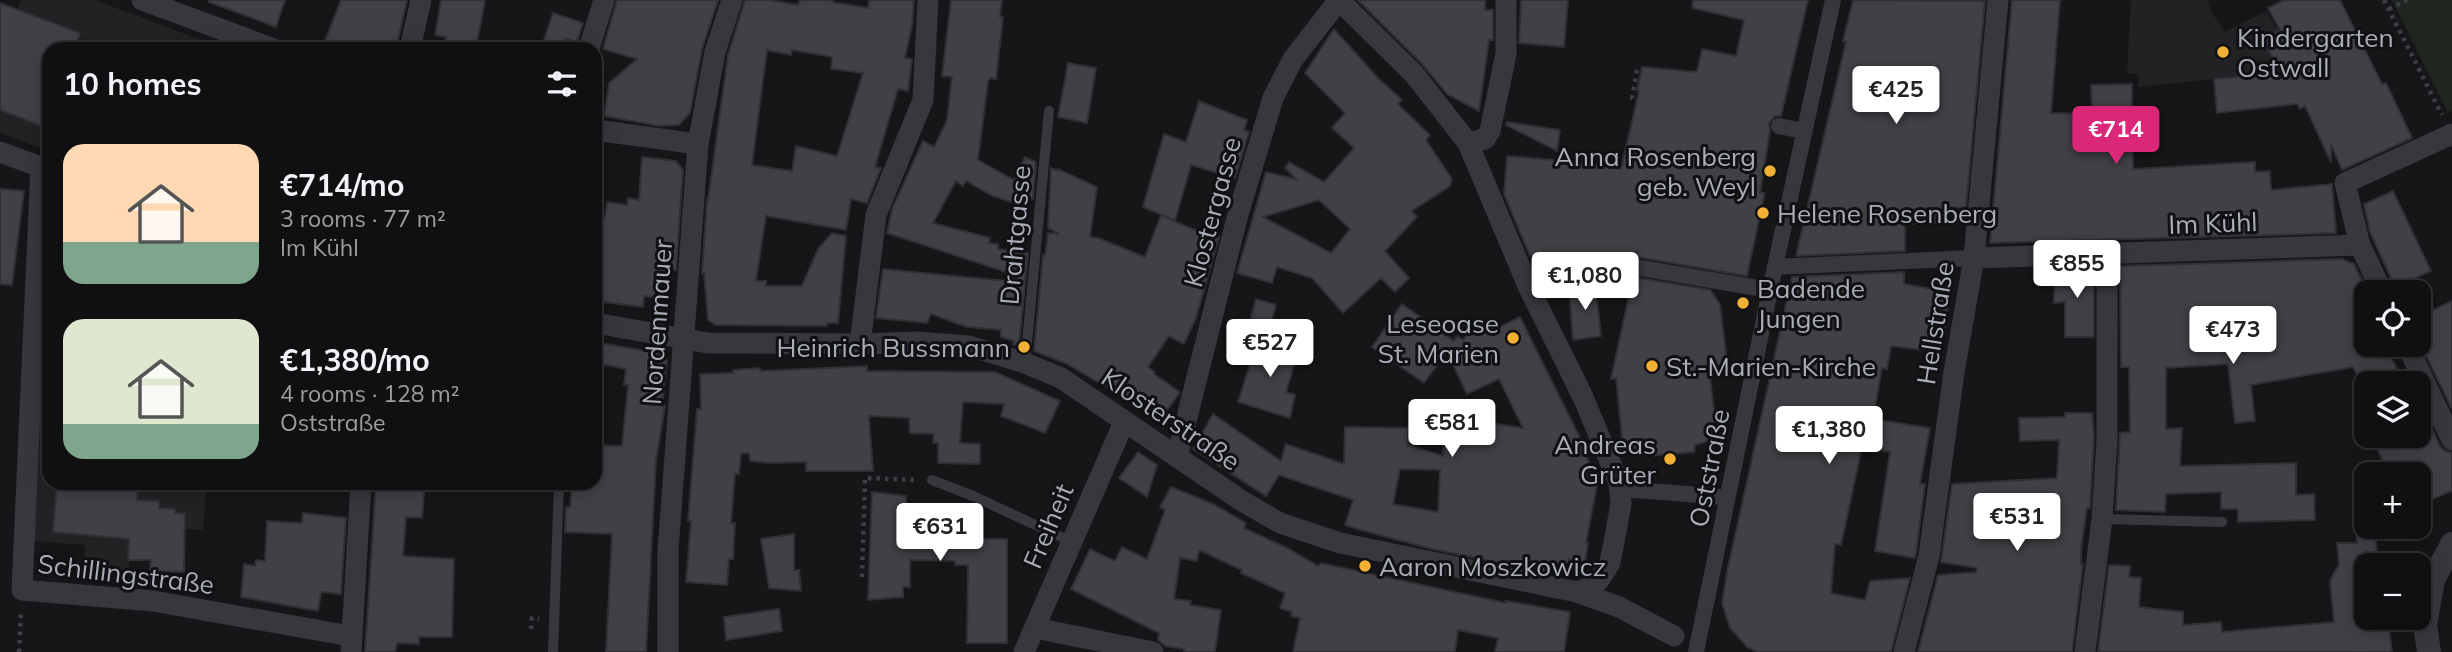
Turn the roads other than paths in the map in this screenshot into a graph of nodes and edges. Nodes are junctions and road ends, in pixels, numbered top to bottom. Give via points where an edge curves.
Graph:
1 (142, 0) edge
2 (421, 0) edge
3 (604, 0) edge
4 (732, 0) edge
5 (928, 0) edge
6 (1339, 0) edge
7 (1506, 0) edge
8 (1833, 0) edge
9 (1998, 0) edge
10 (255, 42) edge
11 (412, 42) edge
12 (591, 42) edge
13 (1049, 111) dead end
14 (1779, 126) road end
15 (602, 131) edge
16 (1803, 131) junction
17 (2452, 134) edge
18 (1468, 143) junction
19 (698, 144) junction
20 (0, 152) edge
21 (42, 168) edge
22 (42, 224) edge
23 (2360, 245) junction
24 (2107, 255) junction
25 (1974, 258) junction
26 (1774, 267) junction
27 (2376, 280) edge
28 (1528, 286) junction
29 (1770, 290) junction
30 (602, 324) edge
31 (684, 339) junction
32 (860, 344) junction
33 (2413, 357) edge
34 (1025, 363) junction
35 (1124, 422) junction
36 (2452, 440) edge
37 (1177, 457) junction
38 (932, 480) road end
39 (1620, 489) junction
40 (361, 490) edge
41 (559, 490) edge
42 (1727, 499) junction
43 (2102, 519) junction
44 (2222, 522) dead end
45 (1072, 542) junction
46 (2452, 544) edge
47 (1577, 592) junction
48 (1035, 628) junction
49 (1674, 636) joint
50 (351, 644) edge
51 (1699, 651) edge
52 (553, 652) edge
53 (668, 652) edge
54 (1024, 652) edge
55 (1153, 652) edge
56 (1904, 652) edge
57 (2085, 652) edge
58 (2430, 652) edge

1 - 10 street
2 - 11 street
3 - 12 street
4 - 19 street, Nordenmauer via 715,52
5 - 32 street via 923,100 876,215
6 - 18 street via 1414,74
6 - 37 street, Klostergasse via 1293,59 1273,98 1237,218
7 - 18 street via 1506,54 1490,131 1485,139
8 - 16 street, Oststraße
9 - 25 street, Hellstraße
13 - 34 lane, Drahtgasse
14 - 16 street
15 - 19 street
16 - 26 street, Oststraße
17 - 23 street via 2345,183
18 - 28 street
19 - 31 street, Nordenmauer
20 - 21 street
22 - 50 street, Schillingstraße via 22,590 153,601
23 - 24 street, Im Kühl
23 - 27 street
24 - 25 street, Im Kühl
24 - 43 street
25 - 26 street, Im Kühl
25 - 56 street, Hellstraße via 1929,556
26 - 29 street, Oststraße
28 - 29 street via 1623,265
28 - 39 street via 1582,395
29 - 42 street, Oststraße
30 - 31 street, Klosterstraße
31 - 32 street, Klosterstraße
31 - 53 street, Nordenmauer via 668,551
32 - 34 street, Klosterstraße via 970,346
33 - 36 street
34 - 35 street, Klosterstraße via 1061,378
35 - 37 street, Klosterstraße
35 - 45 street, Freiheit
37 - 47 street, Klosterstraße via 1280,523 1340,543
38 - 45 lane
39 - 42 street
39 - 47 street via 1610,563 1591,587
40 - 50 street
41 - 52 lane
42 - 51 street, Oststraße
43 - 44 lane
43 - 57 street
45 - 48 street, Freiheit
46 - 58 street via 2433,580 2425,625
47 - 49 street, Klosterstraße via 1619,607
48 - 54 street, Freiheit
48 - 55 street
49 - 51 street, Klosterstraße

